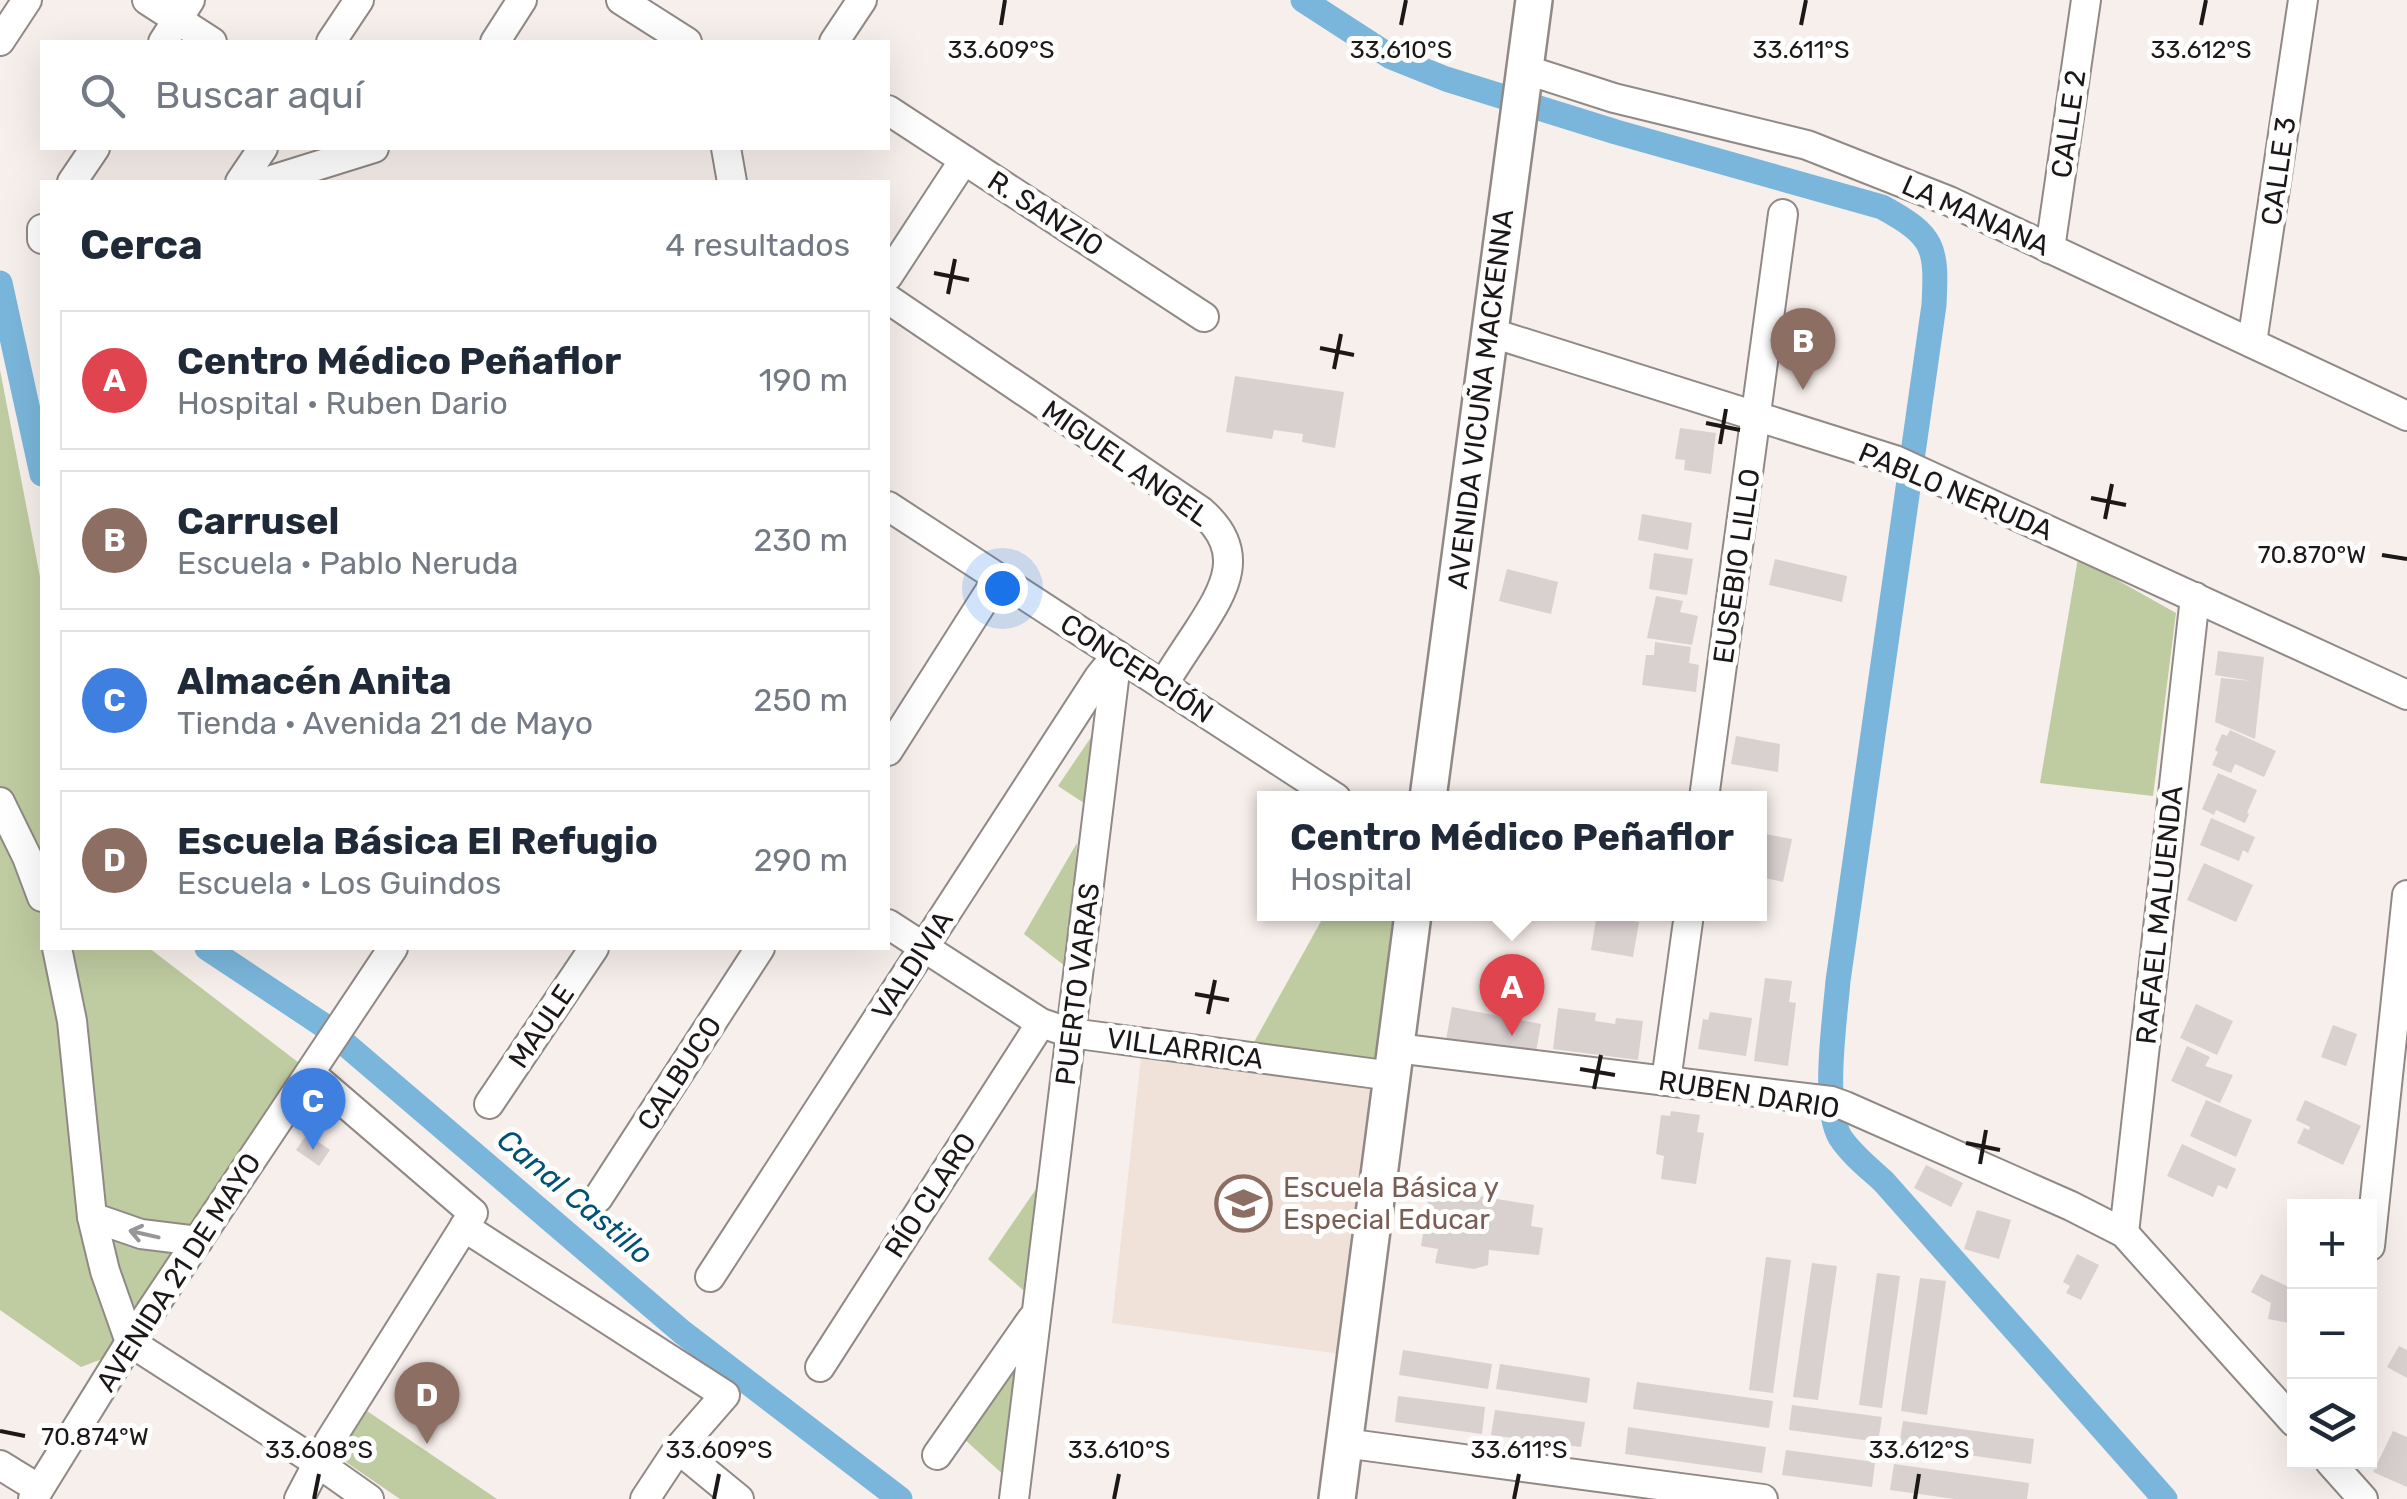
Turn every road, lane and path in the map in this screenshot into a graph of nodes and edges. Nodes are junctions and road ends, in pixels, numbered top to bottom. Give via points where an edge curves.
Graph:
1 (27, 0) edge
2 (147, 0) edge
3 (358, 0) edge
4 (522, 0) edge
5 (622, 0) edge
6 (862, 0) edge
7 (1534, 0) edge
8 (2086, 0) edge
9 (2303, 0) edge
10 (656, 10) edge
11 (177, 21) edge
12 (209, 40) edge
13 (332, 40) edge
14 (495, 40) edge
15 (686, 40) edge
16 (835, 40) edge
17 (0, 42) edge
18 (1524, 69) junction
19 (890, 111) edge
20 (93, 150) edge
21 (262, 150) edge
22 (368, 150) edge
23 (726, 150) edge
24 (964, 160) junction
25 (328, 164) edge
26 (73, 180) edge
27 (241, 180) edge
28 (272, 180) edge
29 (727, 180) edge
30 (1782, 214) dead end
31 (2050, 249) junction
32 (890, 273) edge
33 (890, 300) edge
34 (1204, 316) dead end
35 (1489, 332) junction
36 (2252, 343) junction
37 (1756, 416) junction
38 (2407, 416) edge
39 (890, 507) edge
40 (998, 578) junction
41 (2194, 597) junction
42 (1118, 655) junction
43 (1163, 685) junction
44 (2407, 695) edge
45 (890, 747) edge
46 (1325, 791) edge
47 (1429, 791) edge
48 (1705, 791) edge
49 (0, 802) edge
50 (40, 892) edge
51 (2407, 895) edge
52 (1412, 921) edge
53 (1688, 921) edge
54 (890, 925) edge
55 (924, 947) junction
56 (58, 950) edge
57 (392, 950) edge
58 (593, 950) edge
59 (759, 950) edge
60 (1041, 1023) junction
61 (1071, 1032) junction
62 (1394, 1062) junction
63 (317, 1063) junction
64 (1666, 1081) junction
65 (488, 1104) dead end
66 (598, 1198) dead end
67 (2375, 1199) edge
68 (92, 1218) junction
69 (468, 1220) junction
70 (2124, 1234) junction
71 (198, 1241) junction
72 (710, 1277) dead end
73 (1036, 1313) junction
74 (130, 1342) junction
75 (820, 1367) dead end
76 (2287, 1414) edge
77 (1344, 1442) junction
78 (678, 1449) junction
79 (937, 1455) dead end
80 (318, 1463) junction
81 (0, 1465) edge
82 (36, 1494) edge
83 (299, 1499) edge
84 (370, 1499) edge
85 (645, 1499) edge
86 (739, 1499) edge
87 (1014, 1499) edge
88 (1336, 1499) edge
89 (1762, 1499) edge

1 - 17 street
2 - 11 street
3 - 13 street
4 - 14 street
5 - 10 street
6 - 16 street
7 - 18 main road, AVENIDA VICUÑA MACKENNA
8 - 31 street, CALLE 2
9 - 36 street, CALLE 3
10 - 15 street
11 - 12 street
18 - 31 street, LA MANANA via 1807,146
18 - 35 main road, AVENIDA VICUÑA MACKENNA
19 - 24 street, R. SANZIO
20 - 26 street
21 - 27 street
22 - 25 street
23 - 29 street
24 - 32 street
24 - 34 street, R. SANZIO
25 - 28 street
30 - 37 street, EUSEBIO LILLO
31 - 36 street, LA MANANA
33 - 43 street, MIGUEL ANGEL via 1201,511 1219,530 1228,555 1222,592
35 - 37 street, PABLO NERUDA
35 - 47 main road, AVENIDA VICUÑA MACKENNA
36 - 38 street, LA MANANA
37 - 41 street, PABLO NERUDA via 1922,471
37 - 48 street, EUSEBIO LILLO
39 - 40 street, CONCEPCIÓN
40 - 42 street, CONCEPCIÓN
40 - 45 street
41 - 44 street, PABLO NERUDA
41 - 70 street, RAFAEL MALUENDA
42 - 43 street, CONCEPCIÓN
42 - 55 street, VALDIVIA
42 - 61 street, PUERTO VARAS
43 - 46 street, CONCEPCIÓN
49 - 50 street
51 - 67 street
52 - 62 main road
53 - 64 street
54 - 55 street, VILLARRICA
55 - 60 street, VILLARRICA
55 - 72 street, VALDIVIA
56 - 68 street
57 - 63 street, AVENIDA 21 DE MAYO
58 - 65 street, MAULE
59 - 66 street, CALBUCO
60 - 61 street, VILLARRICA
60 - 75 street, RÍO CLARO
61 - 62 street, VILLARRICA
61 - 73 street, PUERTO VARAS
62 - 64 street, RUBEN DARIO
62 - 77 main road
63 - 69 street
63 - 71 street, AVENIDA 21 DE MAYO
64 - 70 street, RUBEN DARIO via 1831,1101
71 -> 68 street via 141,1234
68 - 74 street
69 - 78 street via 724,1396
69 - 80 street
70 - 76 street, RUBEN DARIO
71 - 74 street, AVENIDA 21 DE MAYO
73 - 79 street, PUERTO VARAS
73 - 87 street, PUERTO VARAS
74 - 80 street
74 - 82 street, AVENIDA 21 DE MAYO
77 - 88 main road
77 - 89 street
78 - 85 street
78 - 86 street
80 - 83 street
80 - 84 street
81 - 82 street

